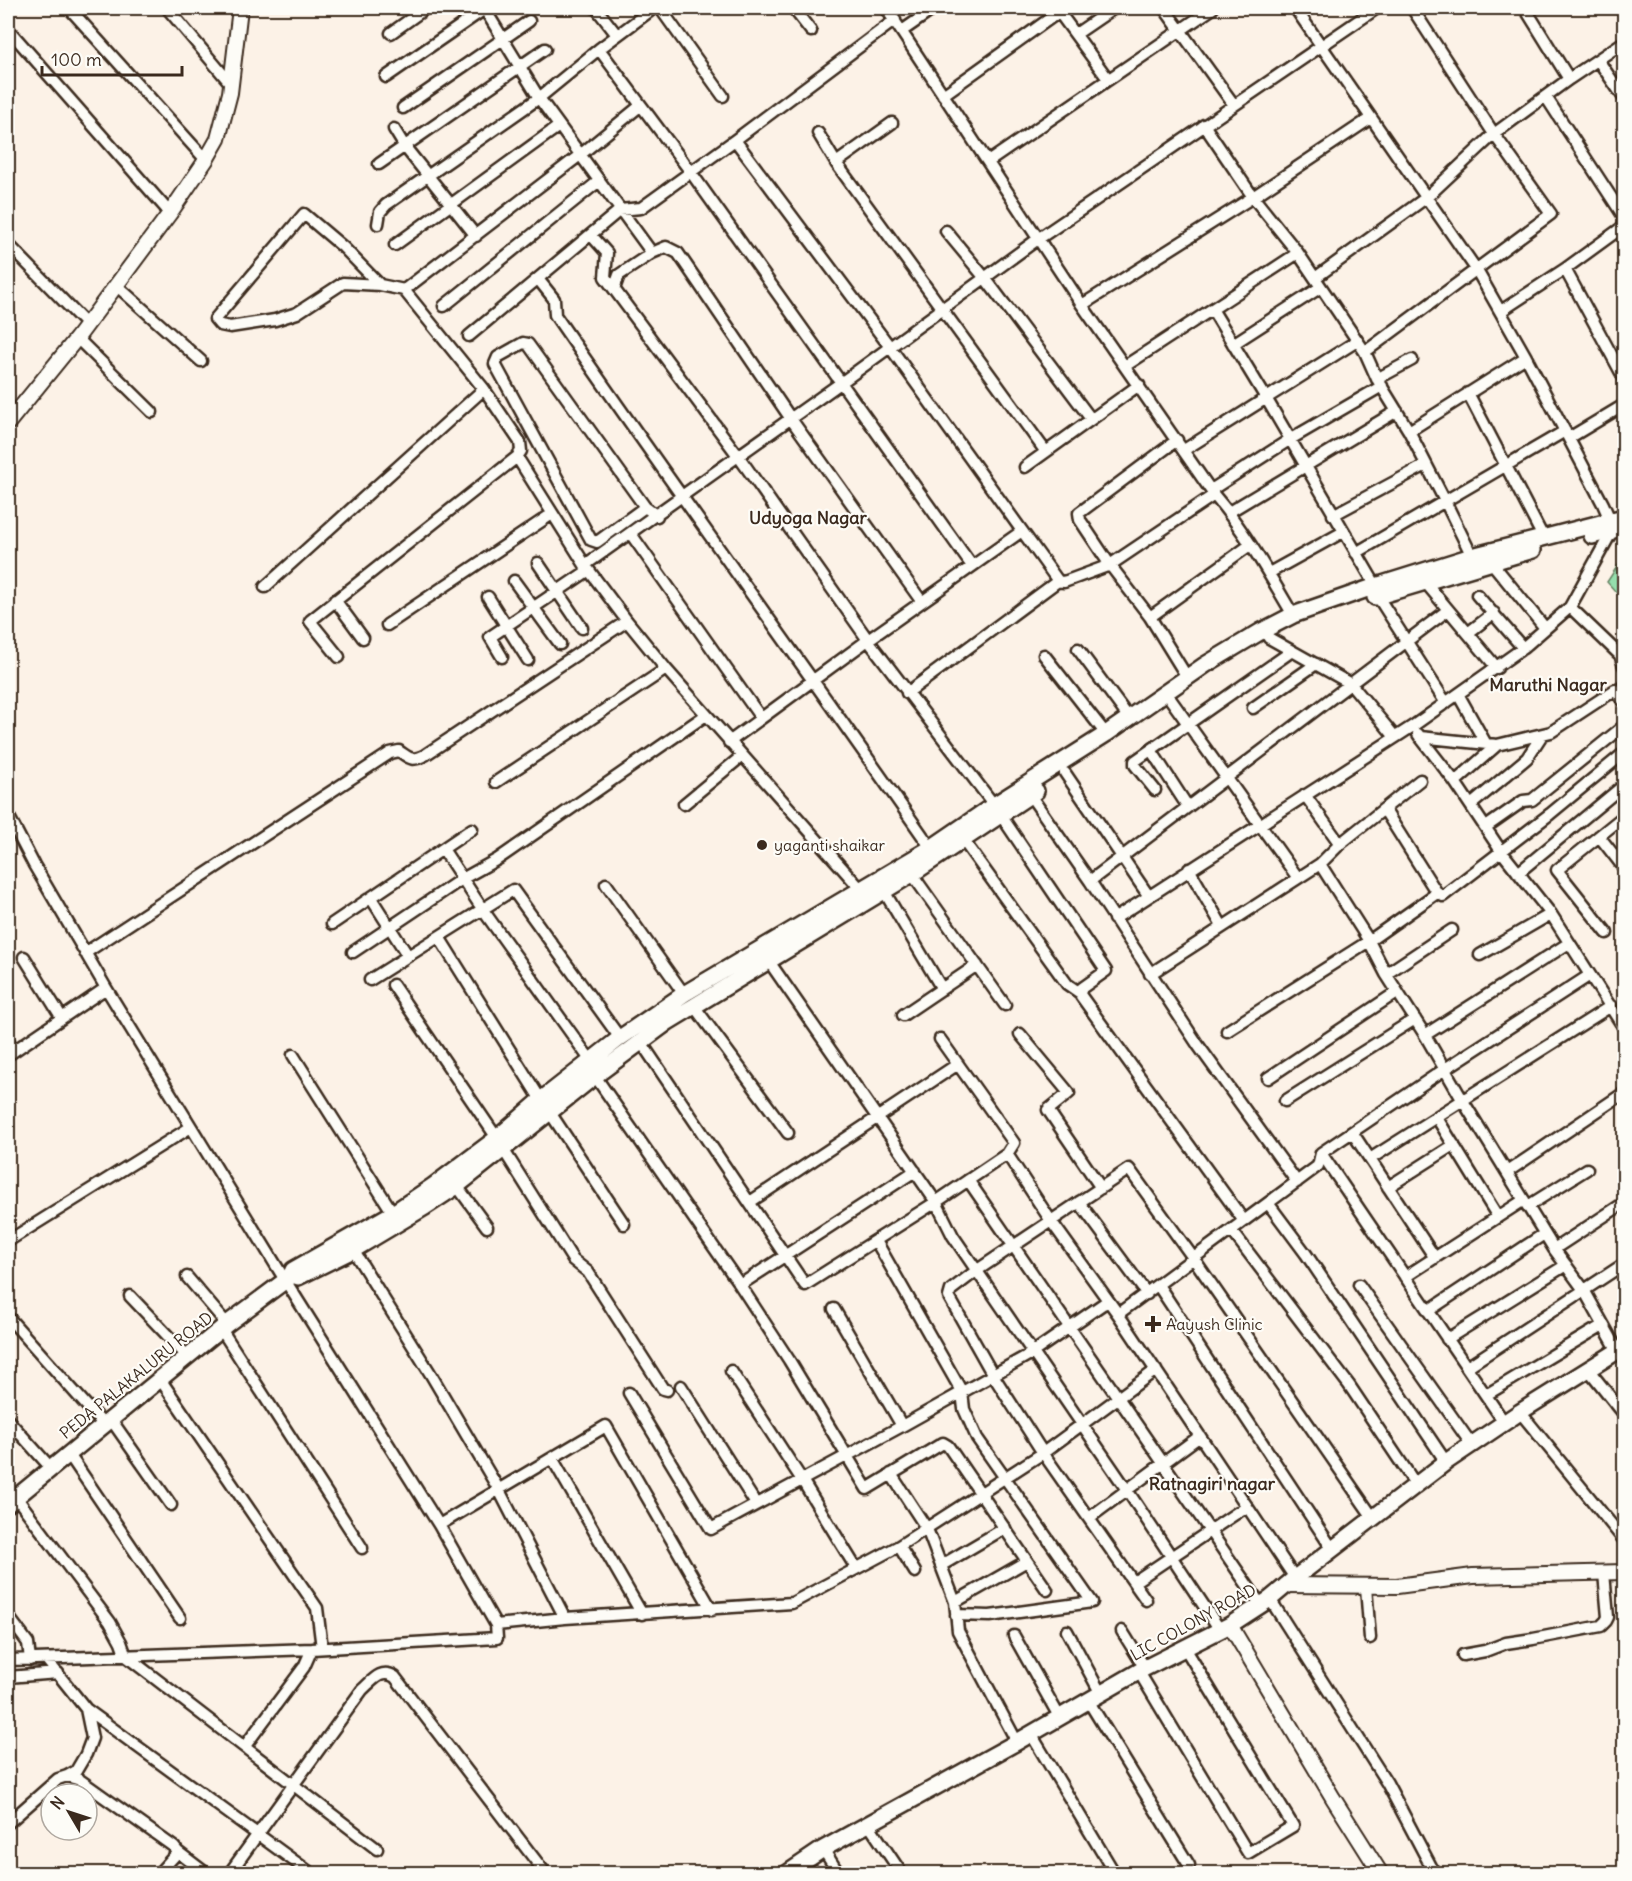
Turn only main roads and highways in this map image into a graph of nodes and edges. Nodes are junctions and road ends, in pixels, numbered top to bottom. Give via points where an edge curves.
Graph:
1 (1618, 524) edge
2 (1377, 592) junction
3 (1267, 634) junction
4 (997, 810) junction
5 (866, 895) junction
6 (689, 1000) junction
7 (593, 1069) junction
8 (500, 1144) junction
9 (287, 1278) junction
10 (1622, 1349) edge
11 (12, 1501) edge
12 (786, 1874) edge

1 - 2 main road via 1425,582
1 - 2 main road via 1543,537 1472,556
2 - 3 main road
2 - 3 main road via 1293,615
3 - 4 main road via 1187,678
3 - 4 main road via 1065,773
4 - 5 main road via 931,848
4 - 5 main road via 963,840 912,874 884,891
5 - 6 main road
5 - 6 main road via 768,960
6 - 7 main road via 641,1042
6 - 7 main road via 620,1038
7 - 8 main road
8 - 9 main road, PEDA PALAKALURU ROAD via 393,1213 293,1270
8 - 9 main road via 457,1186 409,1218 298,1278
9 - 11 main road, PEDA PALAKALURU ROAD
10 - 12 main road, LIC COLONY ROAD via 1446,1462 1266,1602 1225,1628 1142,1670 823,1849

